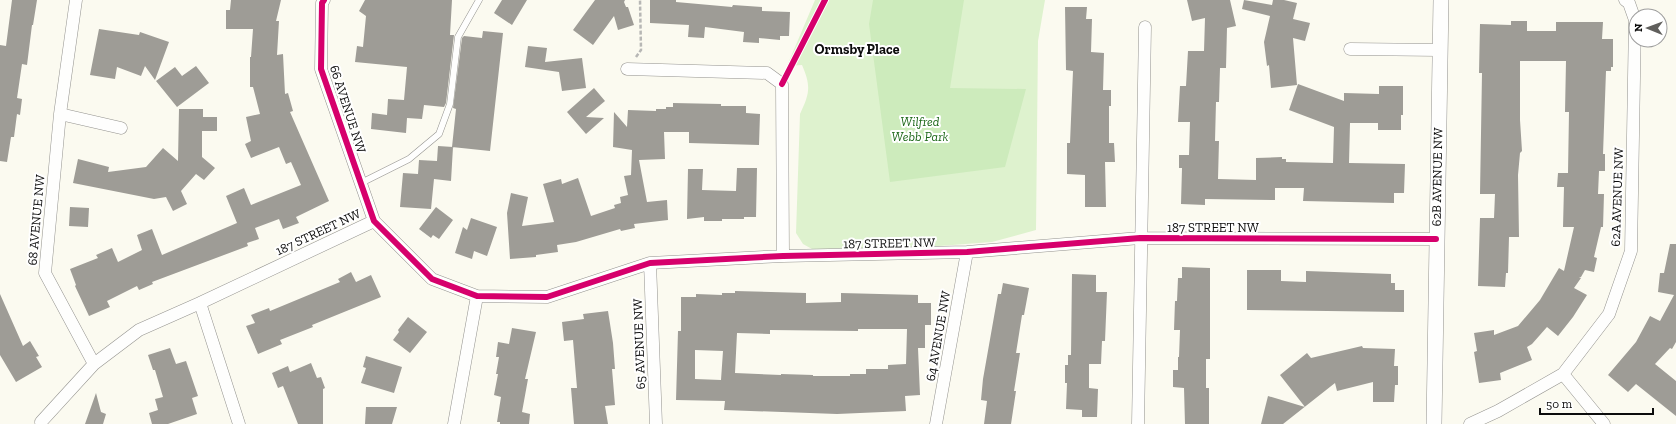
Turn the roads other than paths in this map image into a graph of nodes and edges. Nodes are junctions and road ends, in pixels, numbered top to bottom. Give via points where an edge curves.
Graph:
1 (76, 0) edge
2 (324, 0) edge
3 (479, 0) edge
4 (1441, 0) edge
5 (1627, 2) edge
6 (1145, 27) dead end
7 (1350, 49) dead end
8 (1440, 50) junction
9 (627, 69) road end
10 (60, 114) junction
11 (121, 128) dead end
12 (361, 183) junction
13 (374, 221) junction
14 (1140, 238) junction
15 (1436, 239) junction
16 (967, 252) junction
17 (784, 256) junction
18 (650, 263) junction
19 (477, 296) junction
20 (200, 303) junction
21 (94, 364) junction
22 (1563, 374) junction
23 (41, 422) dead end
24 (239, 424) edge
25 (454, 424) edge
26 (656, 424) edge
27 (936, 424) edge
28 (1138, 424) edge
29 (1434, 424) edge
30 (1470, 424) edge
31 (1604, 424) edge

1 - 10 street, 68 AVENUE NW
2 - 12 street, 66 AVENUE NW via 321,68
3 - 12 lane via 458,37 450,104 439,134 409,159
4 - 8 street, 62B AVENUE NW
5 - 22 street, 62A AVENUE NW via 1635,20 1631,251 1610,314
6 - 14 street
7 - 8 street
8 - 15 street, 62B AVENUE NW
9 - 17 street via 767,73 782,84
10 - 11 street
10 - 21 street, 68 AVENUE NW via 45,273
12 - 13 street, 66 AVENUE NW
13 - 19 street, 187 STREET NW via 432,279
13 - 20 street, 187 STREET NW
14 - 15 street, 187 STREET NW
14 - 16 street, 187 STREET NW
14 - 28 street
15 - 29 street, 62B AVENUE NW
16 - 17 street, 187 STREET NW
16 - 27 street, 64 AVENUE NW
17 - 18 street, 187 STREET NW
18 - 19 street, 187 STREET NW via 547,297
18 - 26 street, 65 AVENUE NW
19 - 25 street
20 - 21 street, 187 STREET NW via 139,330
20 - 24 street
21 - 23 street, 187 STREET NW
22 - 30 street
22 - 31 street

